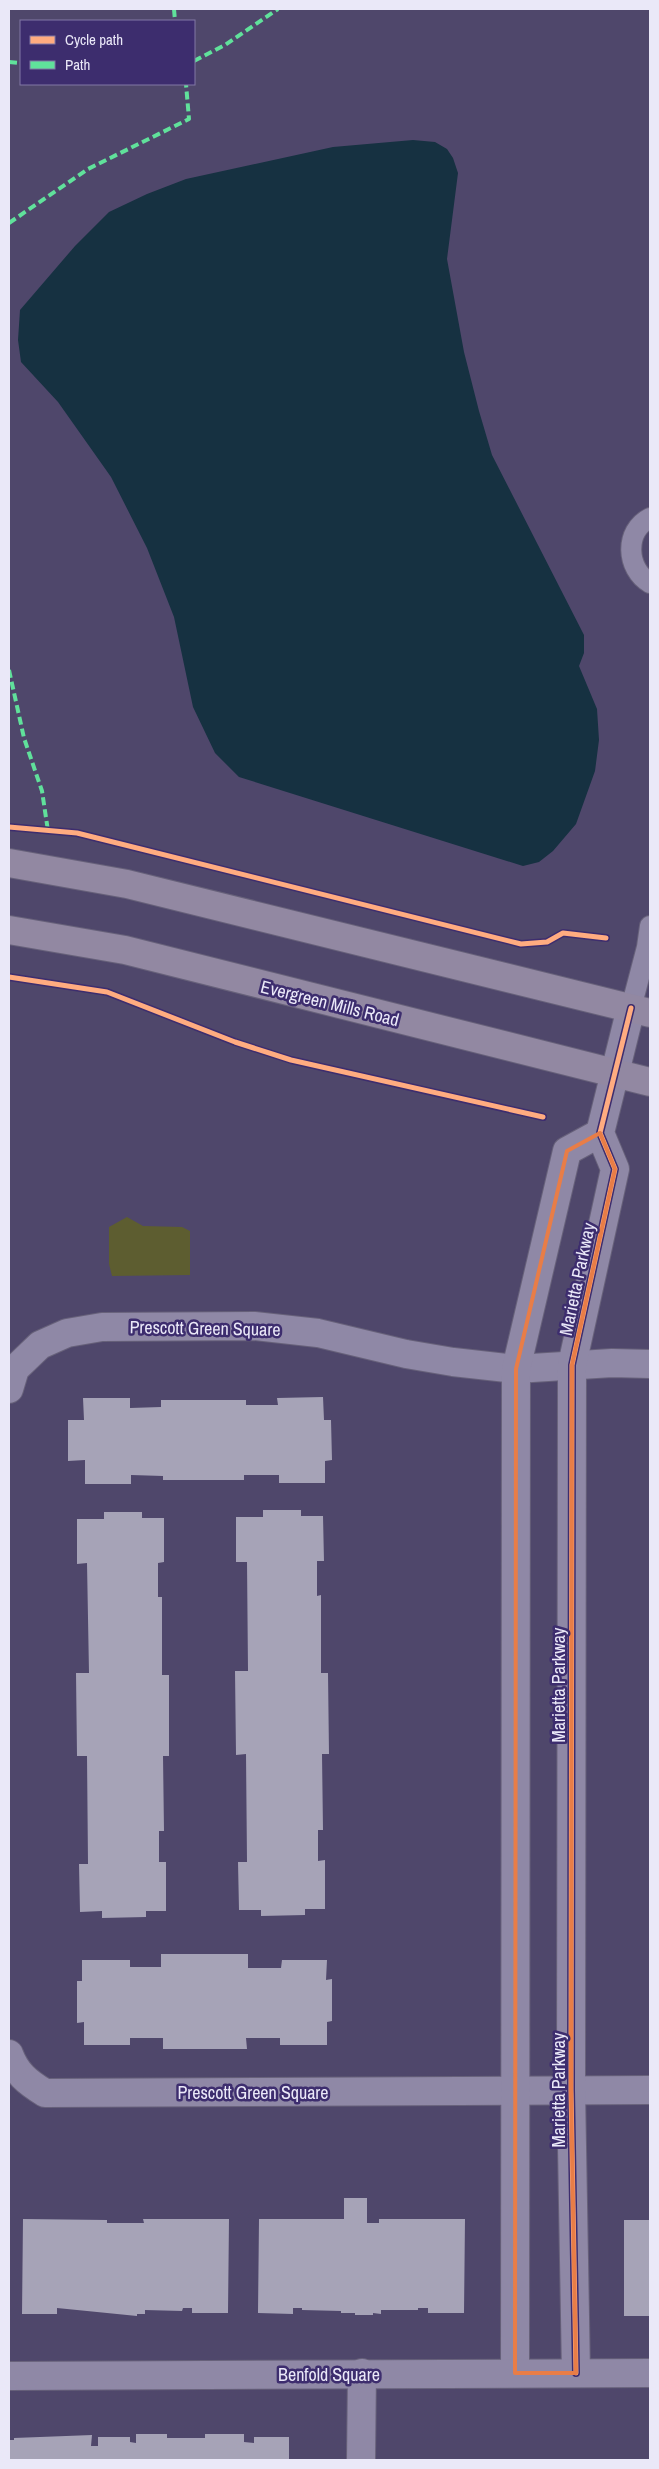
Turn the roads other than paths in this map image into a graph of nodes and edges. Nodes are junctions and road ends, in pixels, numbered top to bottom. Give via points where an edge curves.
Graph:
1 (650, 518) edge
2 (650, 583) edge
3 (9, 863) edge
4 (650, 926) edge
5 (9, 930) edge
6 (641, 1010) edge
7 (615, 1073) junction
8 (650, 1082) edge
9 (600, 1133) junction
10 (650, 1364) edge
11 (572, 1365) junction
12 (516, 1368) junction
13 (9, 1389) edge
14 (9, 2054) edge
15 (516, 2090) junction
16 (571, 2090) junction
17 (650, 2090) edge
18 (362, 2373) junction
19 (515, 2373) junction
20 (576, 2373) junction
21 (650, 2373) edge
22 (9, 2376) edge
23 (361, 2460) edge

1 - 2 lane via 638,528 631,549 637,572
3 - 6 main road via 127,884
4 - 6 lane
5 - 7 main road, Evergreen Mills Road via 124,950
6 - 7 street
7 - 8 main road, Evergreen Mills Road
7 - 9 street
9 - 11 street, Marietta Parkway via 615,1169
9 - 12 street via 567,1150
10 - 11 street, Prescott Green Square
11 - 12 street, Prescott Green Square
11 - 16 street, Marietta Parkway
12 - 13 street, Prescott Green Square via 453,1362 318,1334 254,1326 102,1327 67,1333 40,1345 15,1369
12 - 15 street
14 - 15 street, Prescott Green Square via 13,2067 26,2082 45,2093
15 - 16 street, Prescott Green Square
15 - 19 street
16 - 17 street, Prescott Green Square
16 - 20 street, Marietta Parkway
18 - 19 street, Benfold Square
18 - 22 street, Benfold Square
18 - 23 street
19 - 20 street, Benfold Square
20 - 21 street, Benfold Square

